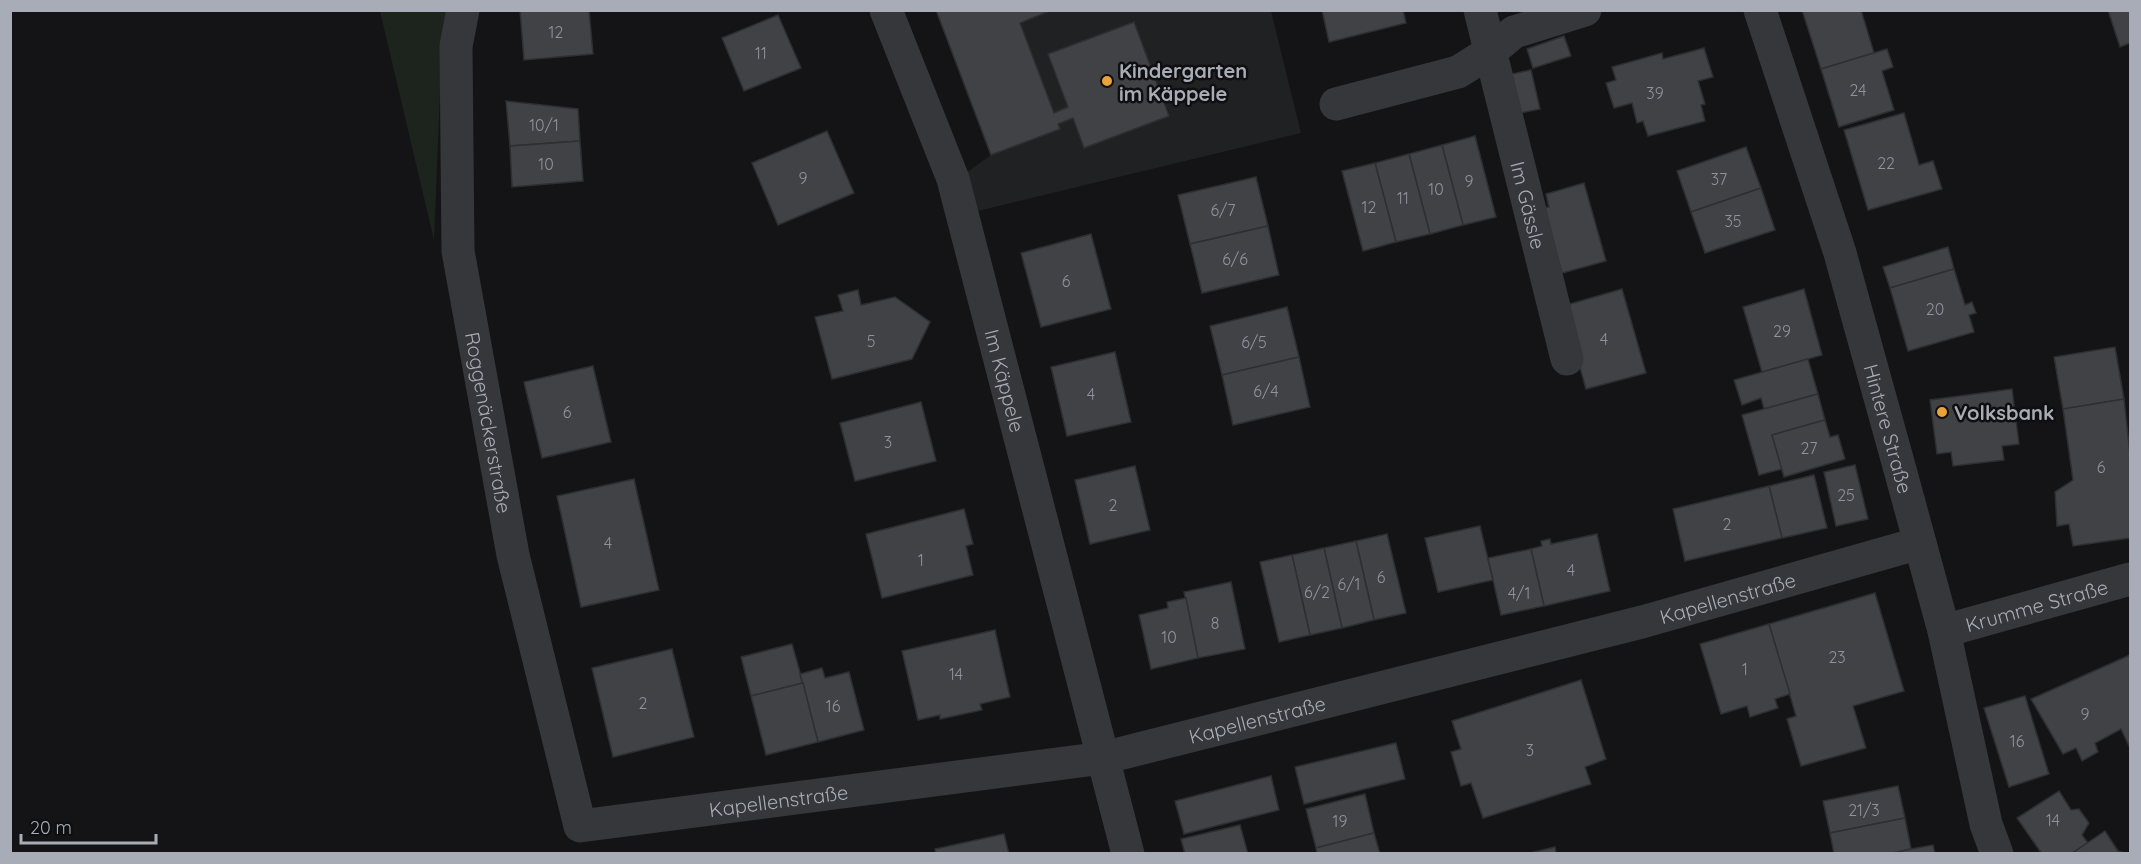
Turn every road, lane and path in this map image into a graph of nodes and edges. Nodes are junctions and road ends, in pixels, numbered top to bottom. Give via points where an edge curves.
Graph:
1 (463, 10) edge
2 (886, 10) edge
3 (1480, 10) edge
4 (1585, 10) edge
5 (1760, 10) edge
6 (1490, 52) junction
7 (1336, 104) dead end
8 (1567, 358) dead end
9 (1920, 543) junction
10 (2130, 579) edge
11 (1944, 632) junction
12 (1103, 758) junction
13 (580, 826) joint
14 (1128, 854) edge
15 (1997, 854) edge

1 - 13 street, Roggenäckerstraße via 456,46 458,251 513,555
2 - 12 street, Im Käppele via 953,179
3 - 6 street, Im Gässle
4 - 6 street via 1514,32
5 - 9 street, Hintere Straße via 1840,253
6 - 7 street via 1458,72
6 - 8 street, Im Gässle
9 - 11 street, Hintere Straße
9 - 12 street, Kapellenstraße via 1642,622
10 - 11 street, Krumme Straße
11 - 15 street, Hintere Straße via 1986,824
12 - 13 street, Kapellenstraße
12 - 14 street, Im Käppele

